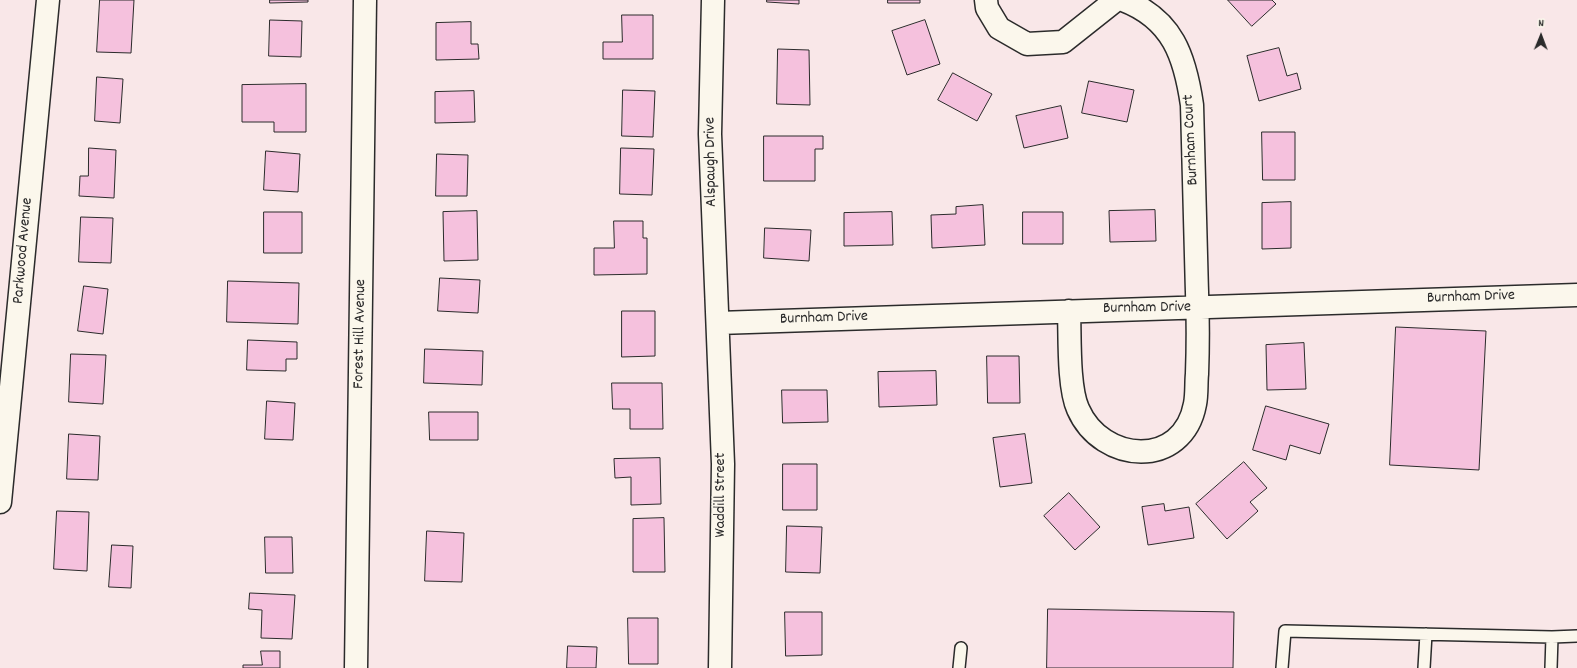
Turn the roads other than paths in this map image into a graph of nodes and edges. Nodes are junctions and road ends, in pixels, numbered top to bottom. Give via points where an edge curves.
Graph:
1 (365, 0) edge
2 (713, 0) edge
3 (986, 0) edge
4 (1116, 0) edge
5 (1123, 0) edge
6 (43, 1) edge
7 (1577, 295) edge
8 (1197, 308) junction
9 (1068, 310) junction
10 (718, 323) junction
11 (0, 502) edge
12 (1426, 634) junction
13 (1577, 636) edge
14 (1552, 637) junction
15 (961, 648) dead end
16 (356, 668) edge
17 (720, 668) edge
18 (960, 668) edge
19 (1282, 668) edge
20 (1424, 668) edge
21 (1551, 668) edge

1 - 16 street, Forest Hill Avenue
2 - 10 street, Alspaugh Drive via 710,134
3 - 4 street via 987,8 999,28 1027,44 1063,42
5 - 8 street, Burnham Court via 1138,6 1170,35 1187,74 1192,105
6 - 11 street, Parkwood Avenue
7 - 8 street, Burnham Drive
8 - 9 street, Burnham Drive
8 - 9 street, Burnham Court via 1195,404 1188,424 1175,442 1145,452 1124,450 1107,443 1088,427 1078,408 1072,377
9 - 10 street, Burnham Drive
10 - 17 street, Waddill Street via 723,464
12 - 14 lane
12 - 19 lane via 1285,631
12 - 20 lane
13 - 14 lane
14 - 21 lane
15 - 18 lane

